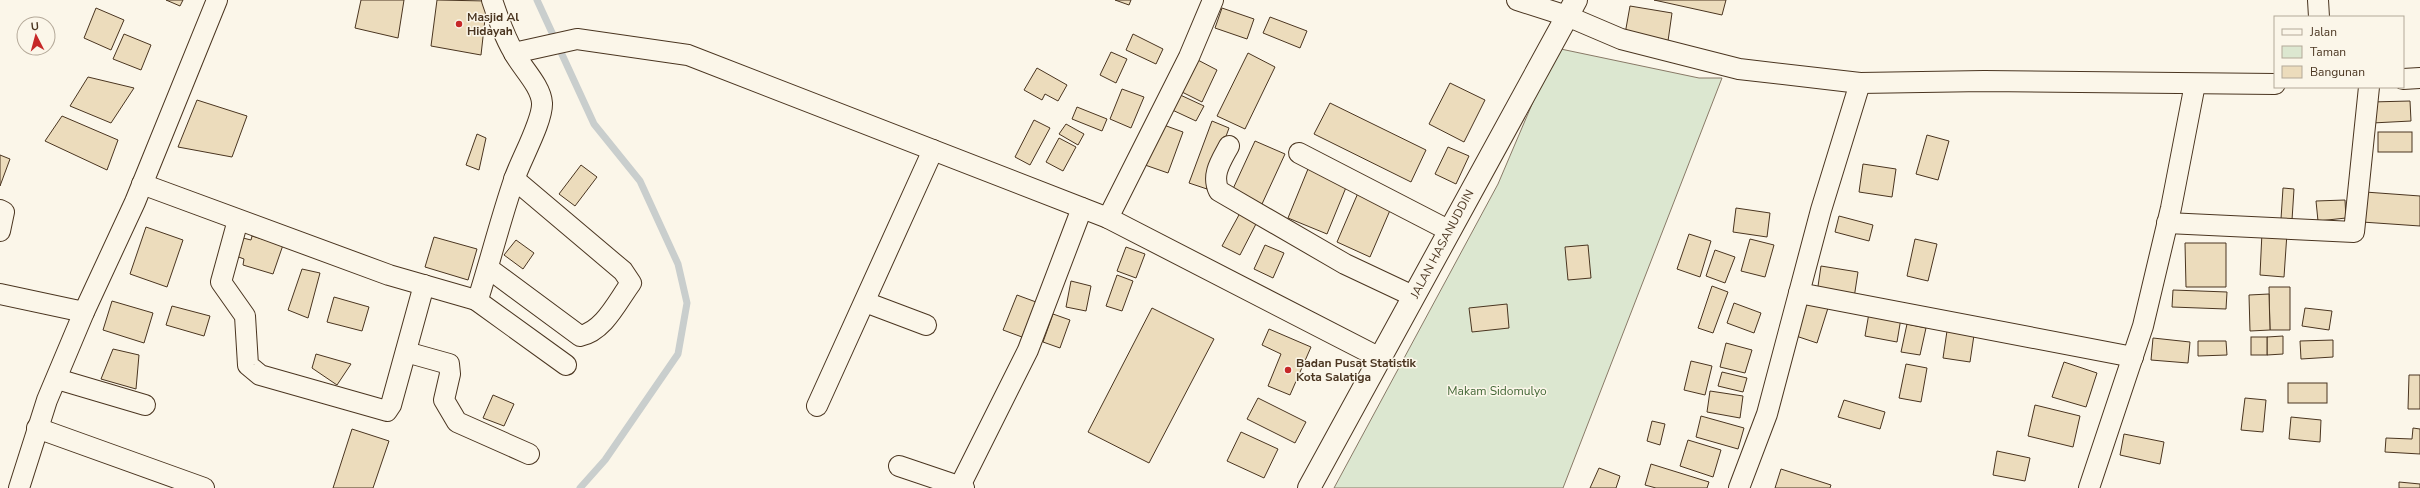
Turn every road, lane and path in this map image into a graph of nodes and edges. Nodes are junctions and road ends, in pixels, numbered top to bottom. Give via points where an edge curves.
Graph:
1 (217, 0) edge
2 (492, 0) edge
3 (1213, 0) edge
4 (1517, 0) edge
5 (2318, 0) edge
6 (1571, 8) edge
7 (2319, 16) edge
8 (514, 53) junction
9 (2420, 78) edge
10 (2404, 79) edge
11 (1860, 83) junction
12 (2195, 84) junction
13 (2274, 84) edge
14 (2369, 88) edge
15 (1229, 146) dead end
16 (933, 150) junction
17 (1299, 153) dead end
18 (514, 179) junction
19 (142, 184) junction
20 (1082, 208) junction
21 (0, 210) edge
22 (1108, 218) junction
23 (238, 220) junction
24 (2168, 223) junction
25 (1448, 230) junction
26 (0, 231) edge
27 (488, 268) junction
28 (424, 285) junction
29 (1799, 293) junction
30 (0, 294) edge
31 (1413, 296) junction
32 (476, 300) junction
33 (865, 302) junction
34 (84, 312) junction
35 (926, 324) dead end
36 (406, 352) junction
37 (2133, 357) junction
38 (1380, 358) junction
39 (566, 365) dead end
40 (56, 379) junction
41 (145, 405) dead end
42 (817, 406) dead end
43 (37, 428) junction
44 (529, 454) dead end
45 (899, 466) dead end
46 (962, 487) edge
47 (18, 488) edge
48 (204, 488) edge
49 (1309, 488) edge
50 (1739, 488) edge
51 (2089, 488) edge

1 - 19 street
2 - 8 street
3 - 22 street via 1189,57
4 - 6 street
5 - 7 street
6 - 11 street via 1621,38 1739,69
6 - 25 main road, JALAN HASANUDDIN
8 - 16 street via 577,39 688,55
8 - 18 street via 540,93 542,104 539,118
9 - 10 street
11 - 12 street via 1984,81
11 - 29 street via 1821,210
12 - 13 street
12 - 24 street
14 - 24 street via 2354,232
15 - 31 street via 1214,179 1219,191 1346,264
16 - 20 street
16 - 33 street
17 - 25 street
18 - 27 street
18 - 27 street via 623,271 631,283 598,329 580,336
19 - 23 street
19 - 34 street
20 - 22 street
20 - 46 street via 1028,350
21 - 26 street via 4,212
22 - 38 street
23 - 28 street via 389,275
23 - 36 street via 221,282 246,316 248,365 260,375 387,411
24 - 37 street
25 - 31 main road, JALAN HASANUDDIN
27 - 32 street
28 - 32 street
28 - 36 street
29 - 37 street
29 - 50 street via 1767,414
30 - 34 street
31 - 38 main road, JALAN HASANUDDIN
32 - 39 street
33 - 35 street
33 - 42 street
34 - 40 street
36 - 44 street via 449,364 450,374 444,400 457,422
37 - 51 street
38 - 49 main road, JALAN HASANUDDIN
40 - 41 street
40 - 43 street
43 - 47 street
43 - 48 street
45 - 46 street

